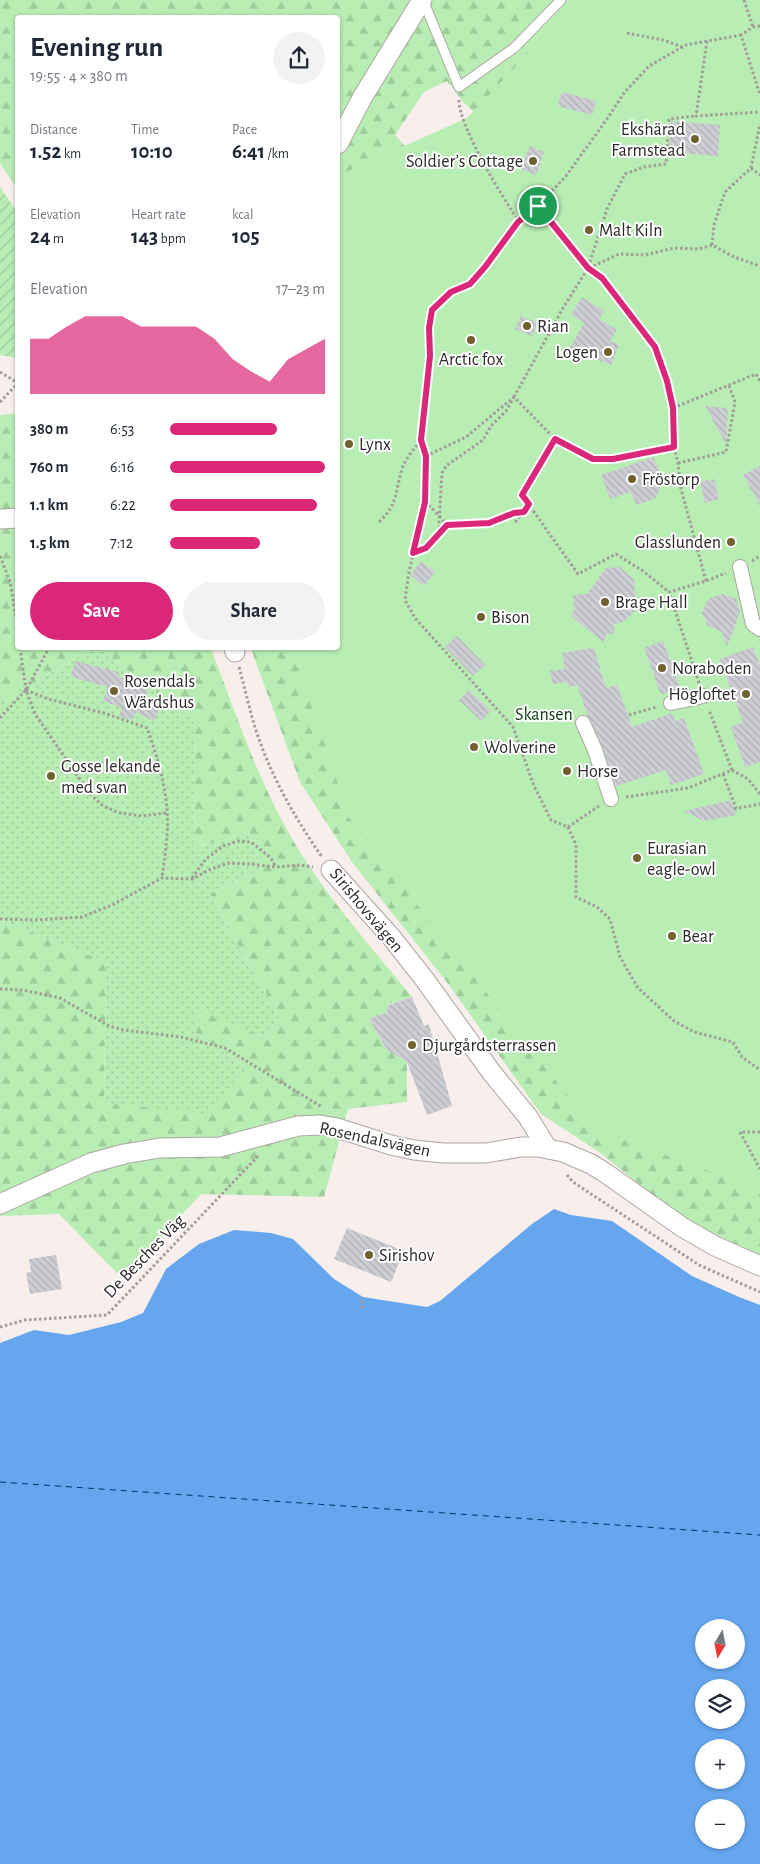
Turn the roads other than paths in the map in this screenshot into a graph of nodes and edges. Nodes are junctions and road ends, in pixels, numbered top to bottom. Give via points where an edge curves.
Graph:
1 (423, 0) edge
2 (561, 0) edge
3 (340, 140) edge
4 (15, 518) edge
5 (0, 519) edge
6 (740, 567) dead end
7 (760, 630) edge
8 (703, 696) dead end
9 (671, 703) road end
10 (583, 723) dead end
11 (611, 800) dead end
12 (331, 870) road end
13 (547, 1148) junction
14 (0, 1204) edge
15 (760, 1266) edge

1 - 2 lane via 459,87 514,48
1 - 3 street via 362,98
4 - 5 street
6 - 7 street via 753,624
8 - 9 street
10 - 11 street
12 - 13 street, Sirishovsvägen via 425,980 528,1117
13 - 14 street, Rosendalsvägen via 443,1153 390,1145 320,1125 298,1126 220,1147 160,1148 116,1156 91,1163
13 - 15 street, Rosendalsvägen via 591,1164 682,1227

